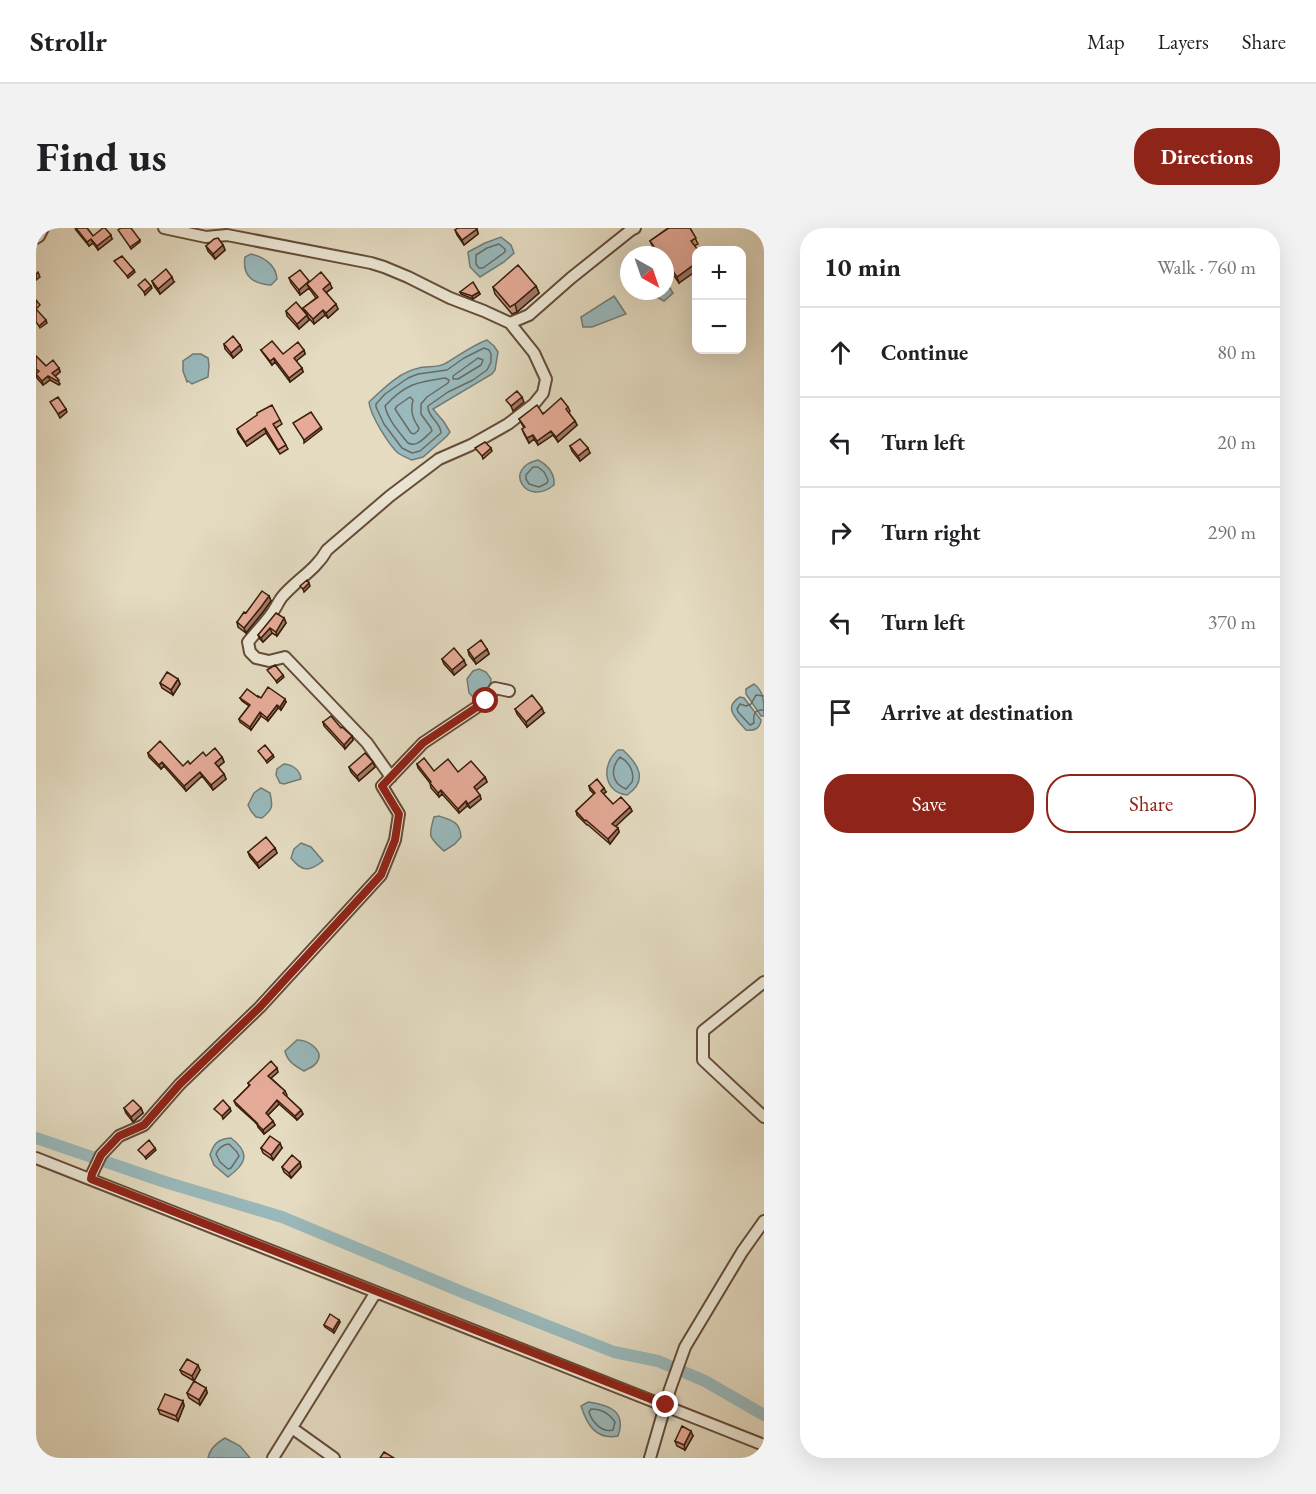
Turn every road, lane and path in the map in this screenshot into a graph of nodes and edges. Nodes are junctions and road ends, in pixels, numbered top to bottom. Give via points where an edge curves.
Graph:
1 (42, 228) edge
2 (165, 228) edge
3 (635, 228) edge
4 (36, 238) edge
5 (510, 323) junction
6 (509, 690) dead end
7 (391, 777) junction
8 (764, 982) edge
9 (764, 1117) edge
10 (36, 1158) edge
11 (91, 1177) junction
12 (764, 1221) edge
13 (376, 1292) junction
14 (666, 1405) junction
15 (292, 1428) junction
16 (764, 1445) edge
17 (273, 1458) edge
18 (334, 1458) edge
19 (650, 1458) edge

1 - 4 street
2 - 5 street via 206,237 227,234 371,263
3 - 5 street via 529,315
5 - 7 street via 534,353 546,379 538,400 508,424 439,459 344,535 282,597 248,642 255,658 269,661 285,657 367,743
6 - 7 street via 495,688 486,701 423,743
7 - 11 street via 382,786 399,814 395,840 381,875 260,1007 180,1084 144,1125 119,1136 101,1155
8 - 9 street via 703,1031 704,1060
10 - 11 street
11 - 13 street
12 - 14 street via 685,1347
13 - 14 street
13 - 15 street
14 - 16 street
14 - 19 street
15 - 17 street
15 - 18 street

